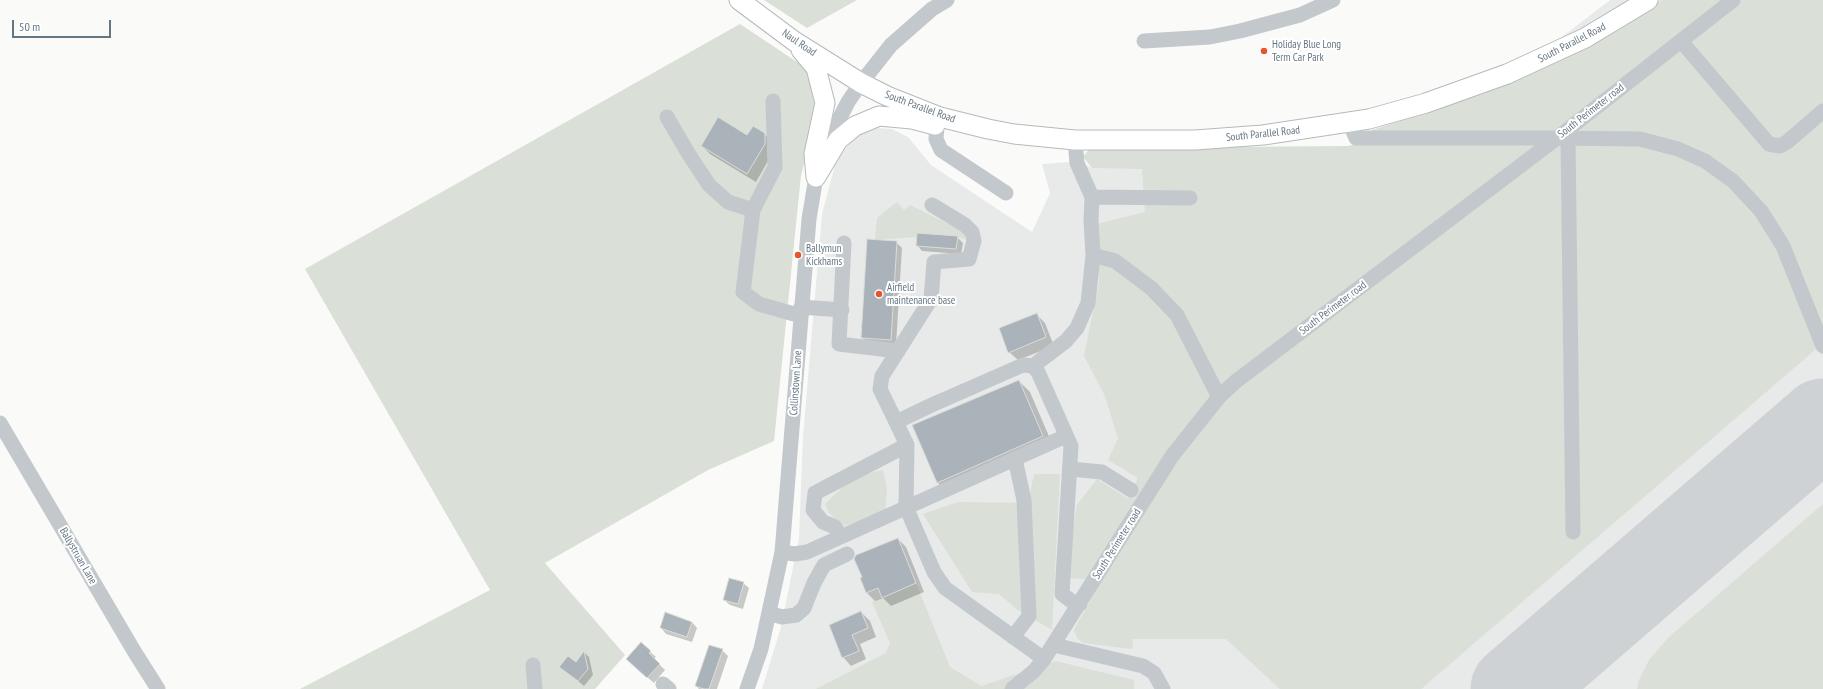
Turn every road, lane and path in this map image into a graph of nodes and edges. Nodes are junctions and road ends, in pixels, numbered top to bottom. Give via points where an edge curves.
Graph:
1 (738, 0) edge
2 (947, 0) edge
3 (1333, 0) edge
4 (1648, 0) edge
5 (1733, 0) edge
6 (794, 41) junction
7 (1144, 41) dead end
8 (1681, 41) junction
9 (862, 83) junction
10 (773, 101) dead end
11 (1823, 111) edge
12 (667, 117) dead end
13 (1350, 122) junction
14 (937, 125) junction
15 (988, 129) junction
16 (1563, 138) junction
17 (1074, 140) junction
18 (816, 177) junction
19 (1006, 193) dead end
20 (1092, 197) junction
21 (1190, 198) dead end
22 (932, 205) dead end
23 (753, 210) junction
24 (844, 243) dead end
25 (1093, 255) junction
26 (842, 310) junction
27 (801, 312) junction
28 (1823, 346) edge
29 (898, 351) junction
30 (1033, 366) junction
31 (1220, 397) junction
32 (896, 422) junction
33 (0, 423) edge
34 (1066, 436) junction
35 (907, 446) junction
36 (1015, 459) junction
37 (1070, 469) junction
38 (1131, 490) dead end
39 (906, 507) junction
40 (1573, 532) dead end
41 (840, 537) junction
42 (782, 552) junction
43 (847, 554) dead end
44 (1080, 604) junction
45 (769, 613) junction
46 (1013, 637) junction
47 (1054, 645) junction
48 (1044, 659) junction
49 (533, 665) dead end
50 (158, 689) edge
51 (535, 689) edge
52 (747, 689) edge
53 (1012, 689) edge
54 (1164, 689) edge

1 - 6 main road, Naul Road
2 - 9 street, Collinstown Lane via 932,9 891,45
3 - 7 street via 1300,15 1240,31
4 - 13 main road, South Parallel Road via 1585,38 1507,74 1426,103
5 - 8 street, South Perimeter road
6 - 9 main road, Naul Road
6 - 18 main road via 816,68 825,103 814,154
8 - 11 street via 1769,144 1780,146 1787,142
8 - 16 street, South Perimeter road
9 - 15 main road, South Parallel Road via 940,117
9 - 18 street, Collinstown Lane via 848,102 832,133
10 - 23 street via 775,167
12 - 23 street via 709,185 728,202
13 - 16 street via 1356,138
13 - 17 main road, South Parallel Road via 1263,135 1195,140
14 - 15 main road
14 - 18 main road via 912,119 879,116 855,126 838,140
14 - 19 street via 936,139 941,150
15 - 17 main road, South Parallel Road
16 - 28 street via 1640,139 1678,149 1705,161 1733,181 1761,211 1783,246
16 - 31 street, South Perimeter road via 1235,382
16 - 40 street
17 - 20 street via 1077,163
18 - 27 street, Collinstown Lane via 808,219
20 - 21 street
20 - 25 street
22 - 29 street via 965,224 972,232 974,241 969,259 934,262 932,299
23 - 27 street via 743,292 759,304
24 - 26 street
25 - 30 street via 1088,303 1077,328 1066,341
25 - 31 street via 1114,261 1151,288 1177,315
26 - 27 street
26 - 29 street via 839,344
27 - 42 street, Collinstown Lane
29 - 32 street via 882,376 880,390
30 - 32 street via 1023,365
30 - 34 street
31 - 44 street, South Perimeter road via 1172,456
32 - 35 street
33 - 50 street, Ballystruan Lane
34 - 36 street
34 - 37 street via 1071,446
35 - 39 street
35 - 41 street via 815,493 813,510 823,522 835,527
36 - 39 street
36 - 46 street via 1024,500 1029,616
37 - 38 street via 1102,472
37 - 44 street via 1062,594
39 - 41 street
39 - 46 street via 934,572 945,588
41 - 42 street via 807,552
42 - 45 street, Collinstown Lane
43 - 45 street via 824,565 804,608 796,615 782,617
44 - 47 street, South Perimeter road
45 - 52 street, Collinstown Lane via 761,649
46 - 48 street
47 - 48 street, South Perimeter road
47 - 54 street via 1143,666 1154,673
48 - 53 street, South Perimeter road
49 - 51 street

